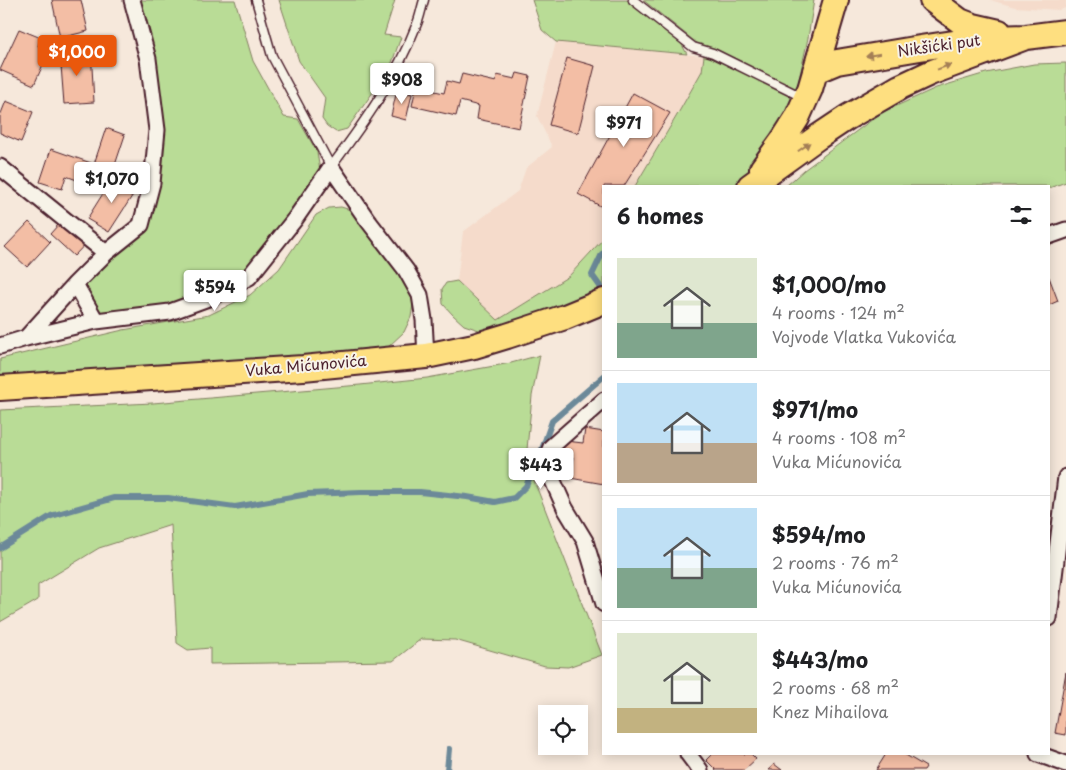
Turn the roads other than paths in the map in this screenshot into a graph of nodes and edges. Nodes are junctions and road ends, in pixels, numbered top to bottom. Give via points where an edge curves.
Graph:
1 (132, 0) edge
2 (256, 0) edge
3 (424, 0) edge
4 (633, 0) edge
5 (836, 0) edge
6 (932, 0) edge
7 (1066, 32) edge
8 (1026, 37) junction
9 (815, 71) junction
10 (806, 99) junction
11 (0, 167) edge
12 (331, 167) junction
13 (751, 185) edge
14 (751, 185) edge
15 (1066, 230) edge
16 (1050, 236) edge
17 (106, 253) junction
18 (75, 284) junction
19 (602, 302) edge
20 (96, 321) junction
21 (26, 338) junction
22 (0, 346) edge
23 (426, 356) junction
24 (0, 388) edge
25 (602, 402) edge
26 (1066, 477) edge
27 (1051, 591) edge
28 (602, 597) edge
29 (1050, 604) edge
30 (689, 755) edge
31 (1041, 755) edge
32 (1066, 764) edge
33 (700, 770) edge

1 - 17 street via 148,59 157,130 152,183 141,226
2 - 12 lane via 272,56
3 - 12 lane via 397,70
4 - 10 lane via 693,47 714,53
5 - 9 main road
6 - 8 main road via 960,21
7 - 8 main road, Nikšićki put
8 -> 9 main road, Nikšićki put via 920,48 837,62
14 -> 8 main road via 825,132 900,87
9 - 10 main road
10 - 13 main road via 783,140
11 - 17 street
12 - 20 street via 249,277 212,297 170,312
12 - 23 street via 406,270 420,295
15 - 16 street
17 - 18 street
18 - 20 street
18 - 21 street
19 - 23 main road, Vuka Mićunovića via 507,336
20 - 21 street
21 - 22 street
23 - 24 main road, Vuka Mićunovića via 302,368
25 - 28 street via 551,447 545,463 565,508 586,542
26 - 27 street
27 - 29 street
30 - 33 street
31 - 32 street

